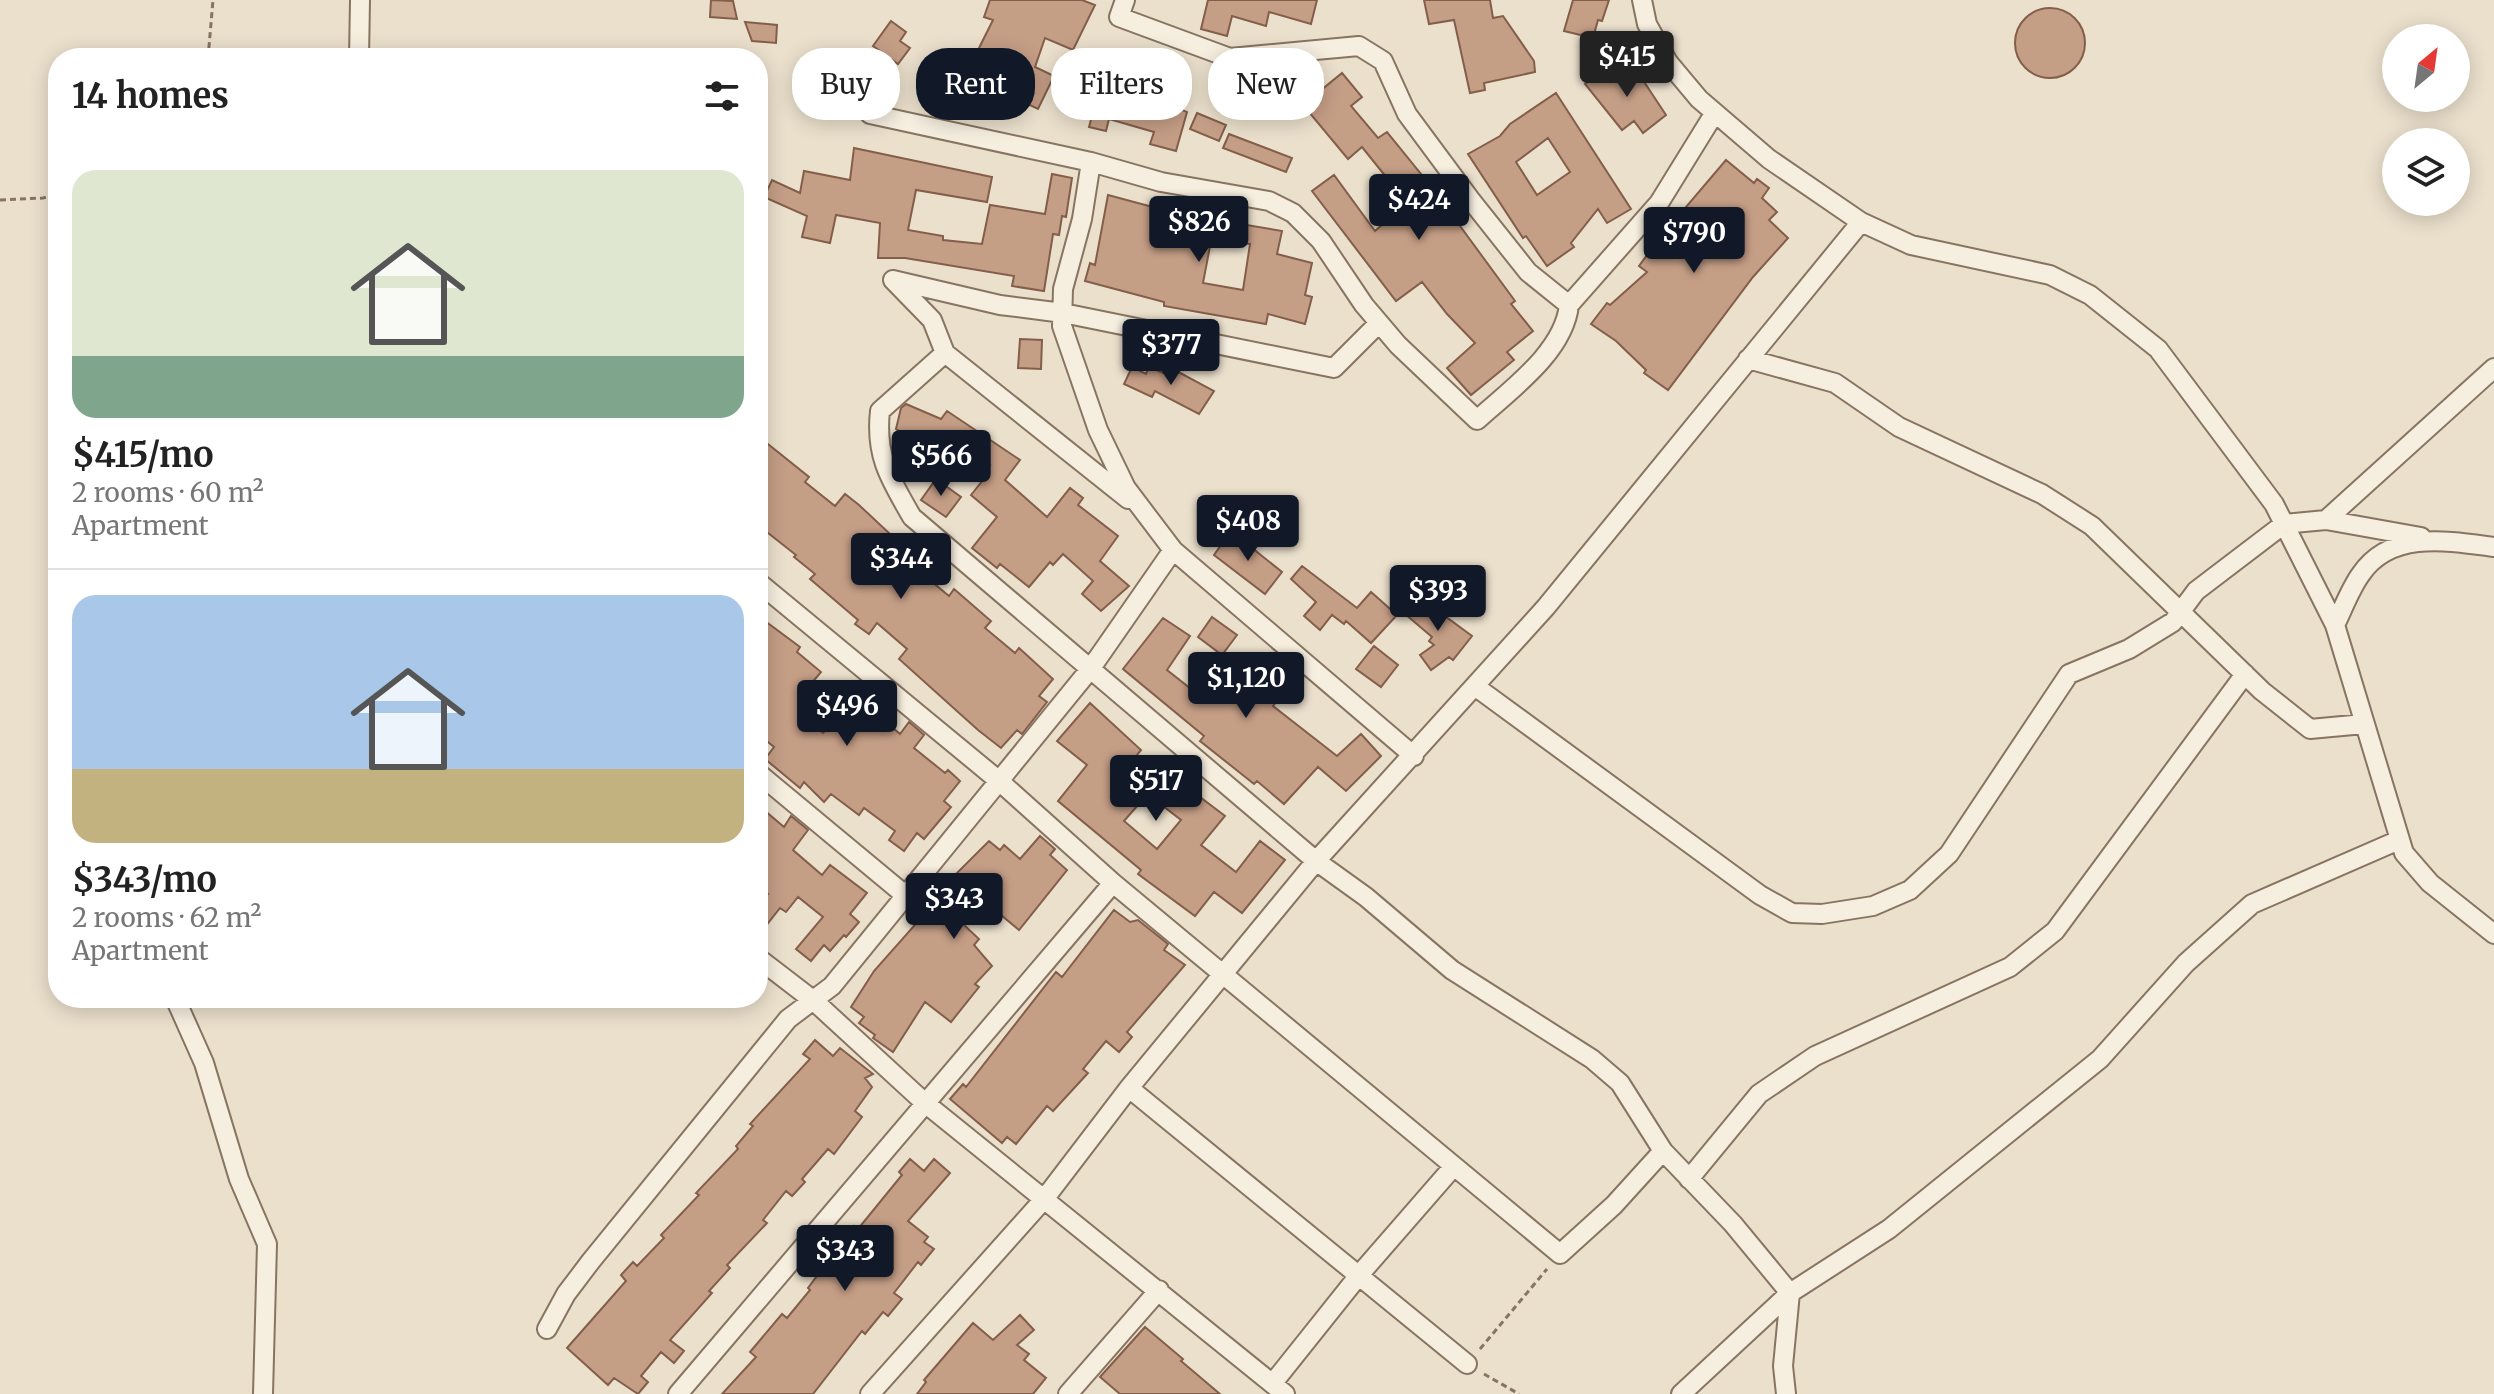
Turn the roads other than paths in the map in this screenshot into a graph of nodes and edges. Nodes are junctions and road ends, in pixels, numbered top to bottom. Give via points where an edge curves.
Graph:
1 (360, 0) edge
2 (1125, 0) edge
3 (1642, 0) edge
4 (359, 48) edge
5 (1714, 114) junction
6 (898, 120) edge
7 (1091, 162) junction
8 (1861, 222) junction
9 (1569, 305) junction
10 (1063, 313) junction
11 (1379, 323) junction
12 (945, 353) junction
13 (1748, 359) junction
14 (2494, 368) edge
15 (1141, 509) junction
16 (2326, 520) junction
17 (2284, 524) junction
18 (2433, 539) junction
19 (2494, 547) edge
20 (1173, 550) junction
21 (768, 590) edge
22 (2181, 611) junction
23 (2335, 625) junction
24 (1091, 668) junction
25 (2245, 674) junction
26 (1476, 687) junction
27 (2364, 724) junction
28 (1414, 756) junction
29 (998, 780) junction
30 (768, 781) edge
31 (2399, 840) junction
32 (1316, 861) junction
33 (1113, 883) junction
34 (905, 895) junction
35 (2494, 934) edge
36 (768, 966) edge
37 (1225, 973) junction
38 (814, 1001) junction
39 (179, 1008) edge
40 (1129, 1088) junction
41 (925, 1103) junction
42 (1663, 1151) junction
43 (1454, 1166) junction
44 (1689, 1179) junction
45 (1045, 1198) junction
46 (1360, 1274) junction
47 (1159, 1290) junction
48 (1790, 1293) junction
49 (547, 1329) dead end
50 (1467, 1364) road end
51 (1279, 1388) edge
52 (263, 1394) edge
53 (678, 1394) edge
54 (870, 1394) edge
55 (1068, 1394) edge
56 (1681, 1394) edge
57 (1786, 1394) edge

1 - 4 street
2 - 9 street via 1119,17 1230,58 1359,46 1383,61 1407,114 1470,199 1528,272
3 - 5 street via 1647,24 1668,62
5 - 8 street
5 - 9 street via 1659,203
6 - 7 street
7 - 10 street via 1063,289
7 - 11 street via 1161,182 1269,201 1293,213 1321,241
8 - 13 street
8 - 17 street via 1911,245 2050,275 2090,295 2158,349 2224,433
9 - 11 street via 1567,326 1529,373 1477,420
10 - 11 street via 1334,368
10 - 12 street via 1000,305 893,280 932,320
10 - 15 street via 1062,326 1098,430
12 - 15 street
12 - 24 street via 880,411 876,442 889,476 912,517
13 - 22 street via 1835,383 1899,427 2042,494 2092,526
13 - 26 street
14 - 16 street
15 - 20 street
16 - 17 street
16 - 18 street
17 - 22 street via 2196,591
17 - 23 street
18 - 19 street
18 - 23 street via 2390,548 2362,573
20 - 24 street
20 - 28 street
21 - 29 street
22 - 25 street
22 - 26 street via 2173,622 2129,649 2069,674 1949,854 1910,890 1873,906 1822,914 1792,913 1760,895
23 - 27 street
24 - 29 street
24 - 32 street
25 - 27 street via 2310,729
25 - 44 street via 2055,931 2010,967 1815,1056 1782,1078 1733,1122
26 - 28 street
27 - 31 street
28 - 32 street
29 - 33 street
29 - 34 street
30 - 34 street
31 - 35 street via 2430,883
31 - 48 street via 2252,904 2186,963 2100,1059 1889,1229
32 - 37 street
32 - 42 street via 1452,970 1592,1059 1620,1083
33 - 37 street
33 - 41 street
34 - 38 street
36 - 38 street
37 - 40 street
37 - 43 street
38 - 41 street
38 - 49 street via 788,1019 628,1214 566,1294
39 - 52 street via 267,1244
40 - 45 street
40 - 46 street
41 - 45 street
41 - 53 street
42 - 43 street via 1560,1254
42 - 44 street
43 - 46 street
44 - 48 street
45 - 47 street
45 - 54 street
46 - 50 street
46 - 51 street
47 - 51 street
47 - 55 street
48 - 56 street
48 - 57 street via 1783,1366

